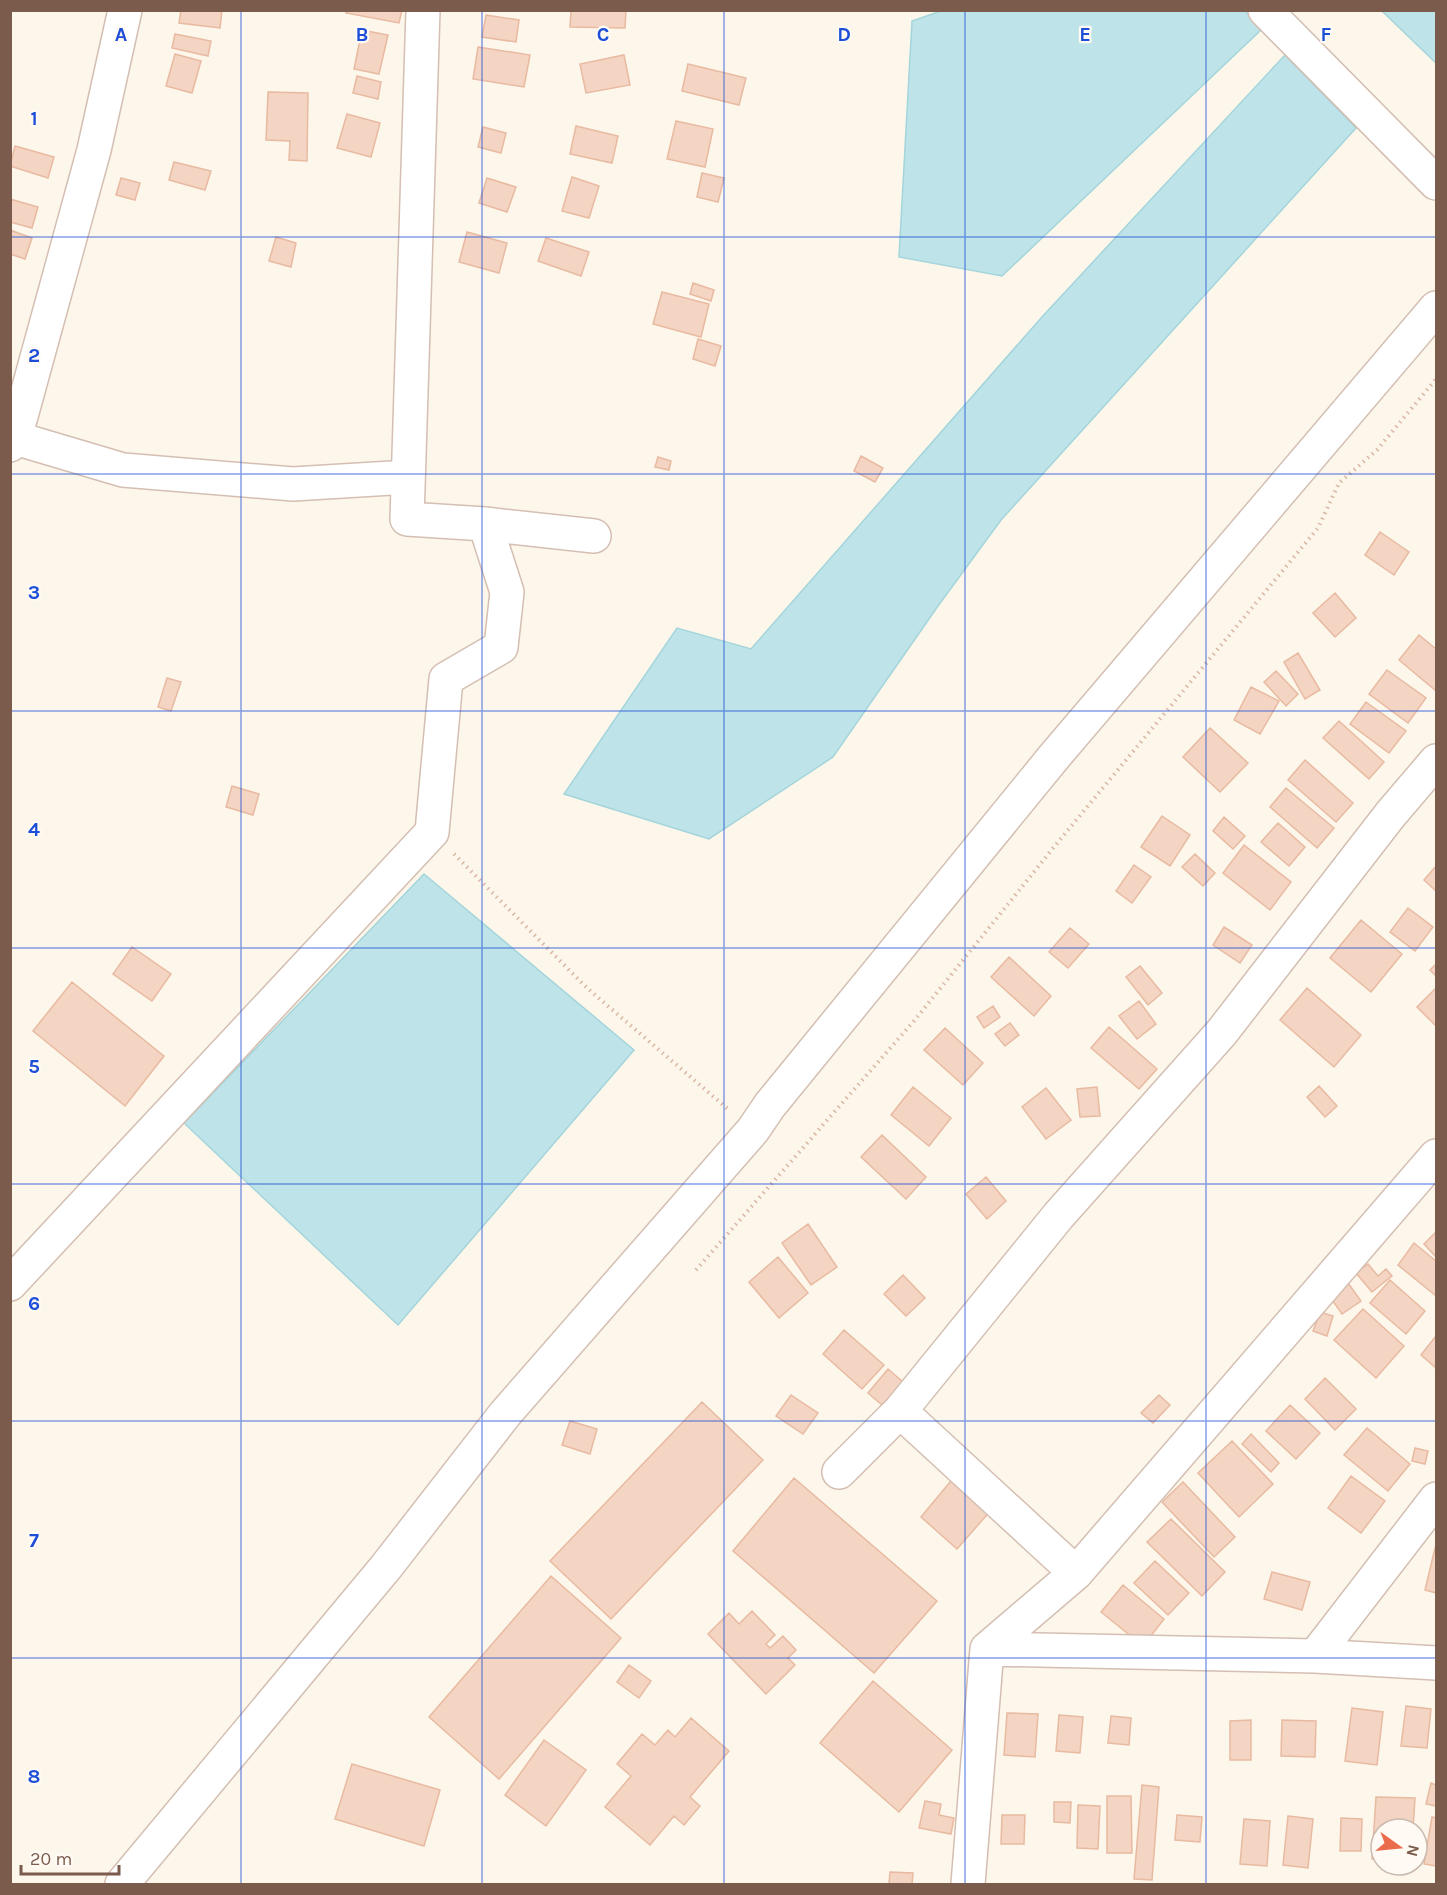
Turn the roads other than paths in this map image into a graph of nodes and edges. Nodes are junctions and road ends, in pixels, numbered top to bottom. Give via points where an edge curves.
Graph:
1 (125, 10) edge
2 (423, 10) edge
3 (1265, 10) edge
4 (1437, 183) edge
5 (1437, 308) edge
6 (13, 442) edge
7 (408, 477) junction
8 (485, 524) junction
9 (594, 536) dead end
10 (1437, 761) edge
11 (1437, 1156) edge
12 (10, 1284) edge
13 (900, 1411) junction
14 (838, 1472) dead end
15 (1437, 1498) edge
16 (1076, 1573) junction
17 (987, 1649) junction
18 (1315, 1656) junction
19 (1437, 1663) edge
20 (122, 1884) edge
21 (968, 1884) edge

1 - 6 street via 94,150
2 - 7 street
3 - 4 street
5 - 20 street via 1053,758 753,1130 505,1414 386,1567
6 - 7 street via 123,470 292,484
7 - 8 street via 407,519
8 - 9 street
8 - 12 street via 507,592 501,647 446,679 432,832
10 - 13 street via 1390,815 1222,1032 1059,1215
11 - 16 street
13 - 14 street
13 - 16 street
15 - 18 street
16 - 17 street
17 - 18 street
17 - 21 street
18 - 19 street

